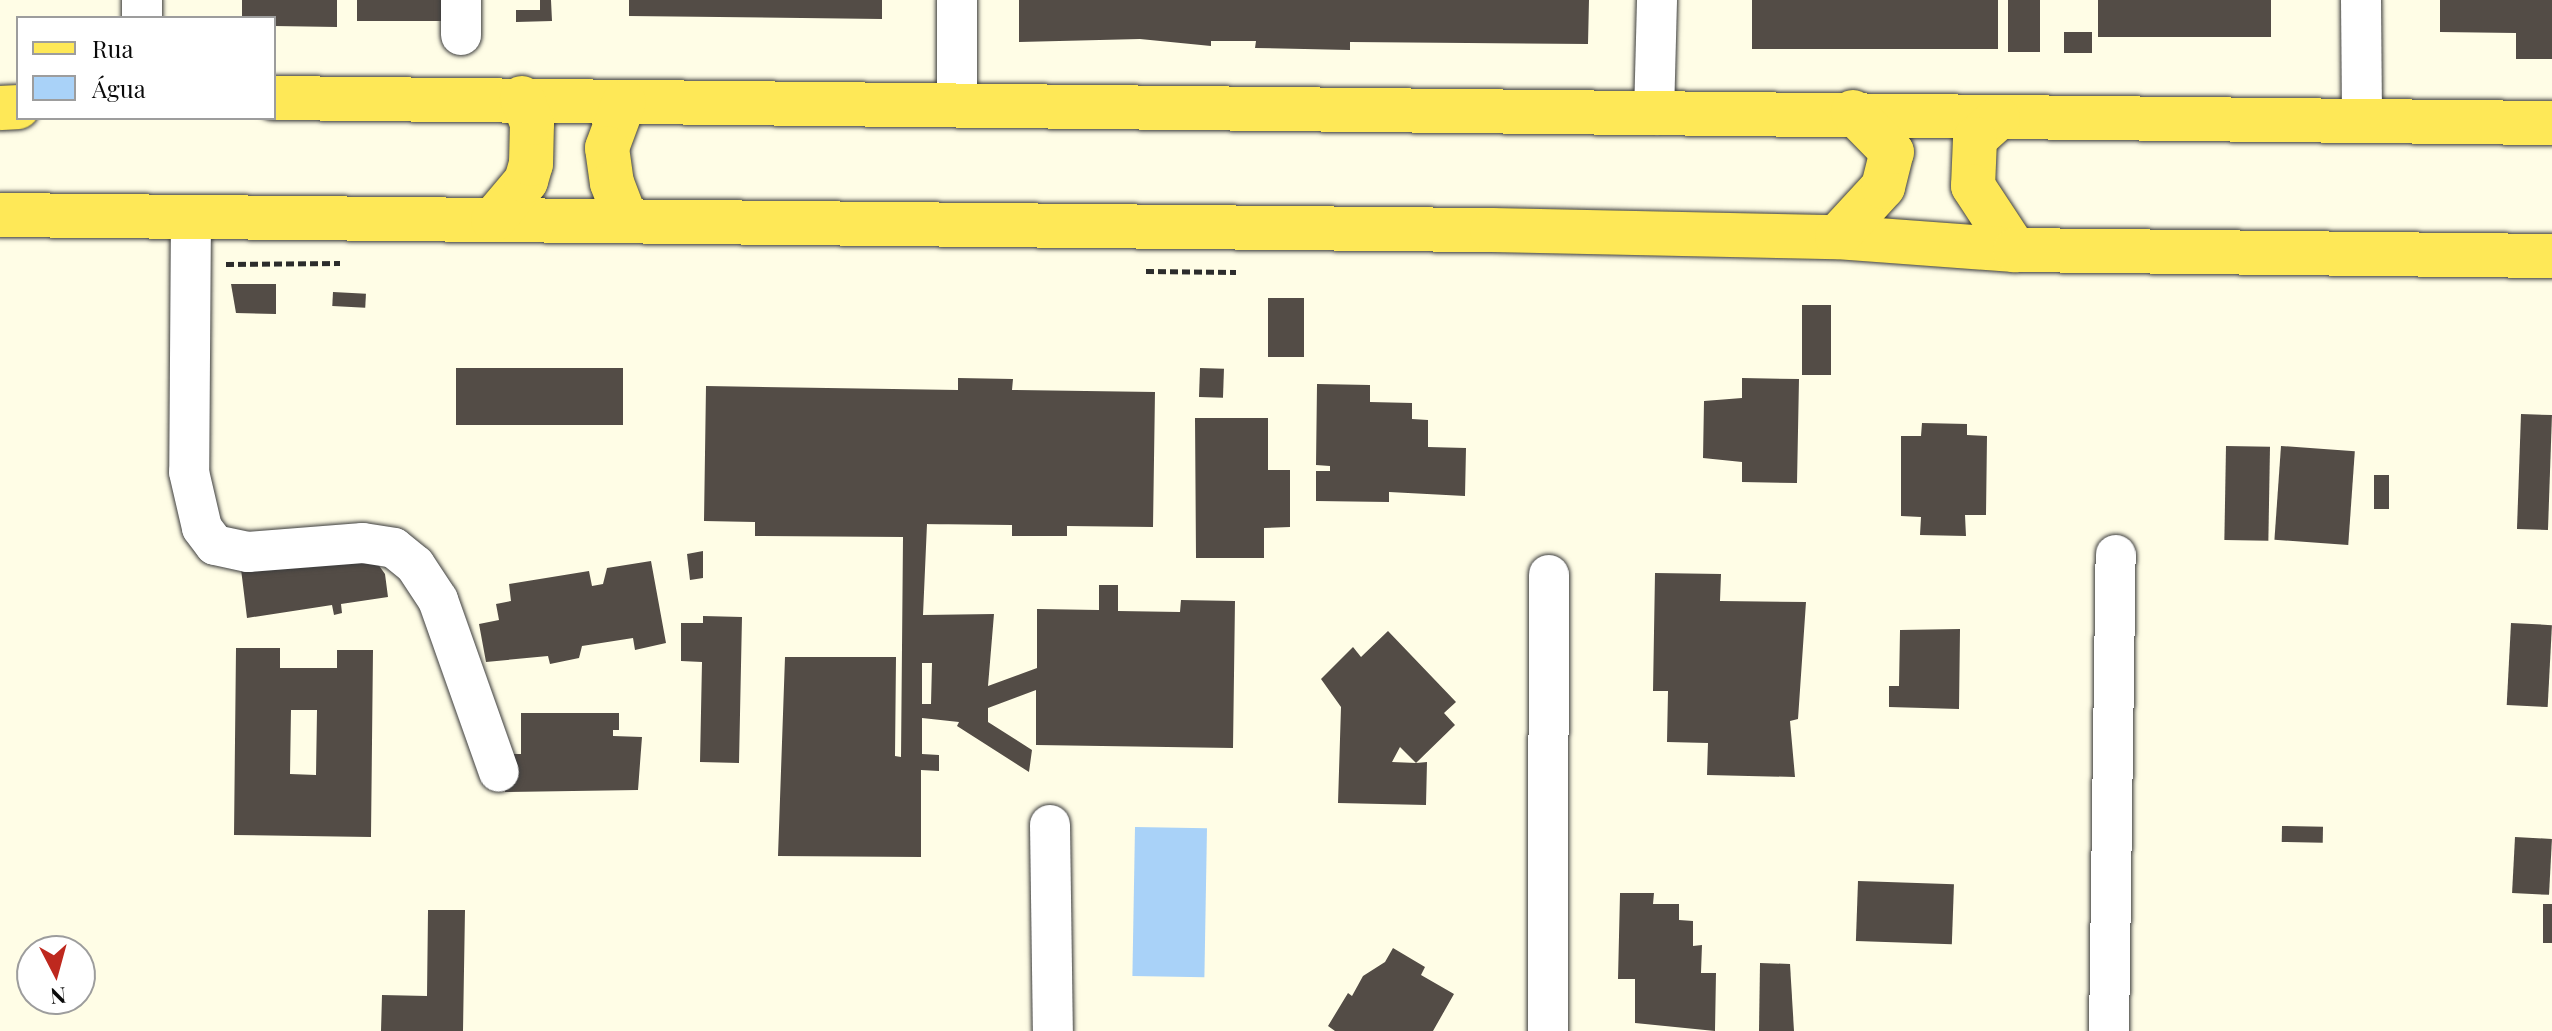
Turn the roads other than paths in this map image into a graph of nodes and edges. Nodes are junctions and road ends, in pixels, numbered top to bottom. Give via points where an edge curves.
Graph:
1 (957, 0) edge
2 (1657, 0) edge
3 (2361, 0) edge
4 (276, 98) edge
5 (522, 98) junction
6 (624, 102) junction
7 (957, 107) junction
8 (1853, 112) junction
9 (1654, 115) junction
10 (2362, 117) junction
11 (1998, 118) junction
12 (2552, 123) edge
13 (0, 215) edge
14 (191, 215) junction
15 (493, 220) junction
16 (626, 220) junction
17 (1837, 237) junction
18 (2015, 250) junction
19 (2552, 256) edge
20 (2116, 555) dead end
21 (1549, 575) dead end
22 (499, 772) dead end
23 (1050, 825) dead end
24 (1053, 1031) edge
25 (1548, 1031) edge
26 (2109, 1031) edge

1 - 7 street
2 - 9 street
3 - 10 street
4 - 5 main road
5 - 6 main road
5 - 15 main road via 532,123 531,164 526,181
6 - 7 main road
6 - 16 main road via 607,148 612,183
7 - 9 main road
8 - 9 main road
8 - 11 main road
8 - 17 main road via 1892,152 1883,187
10 - 11 main road
10 - 12 main road
11 - 18 main road via 1975,139 1973,186
13 - 14 main road
14 - 15 main road
14 - 22 street via 189,472 202,528 215,545 248,552 363,543 394,548 415,565 438,600
15 - 16 main road
16 - 17 main road
17 - 18 main road
18 - 19 main road
20 - 26 street
21 - 25 street
23 - 24 street

